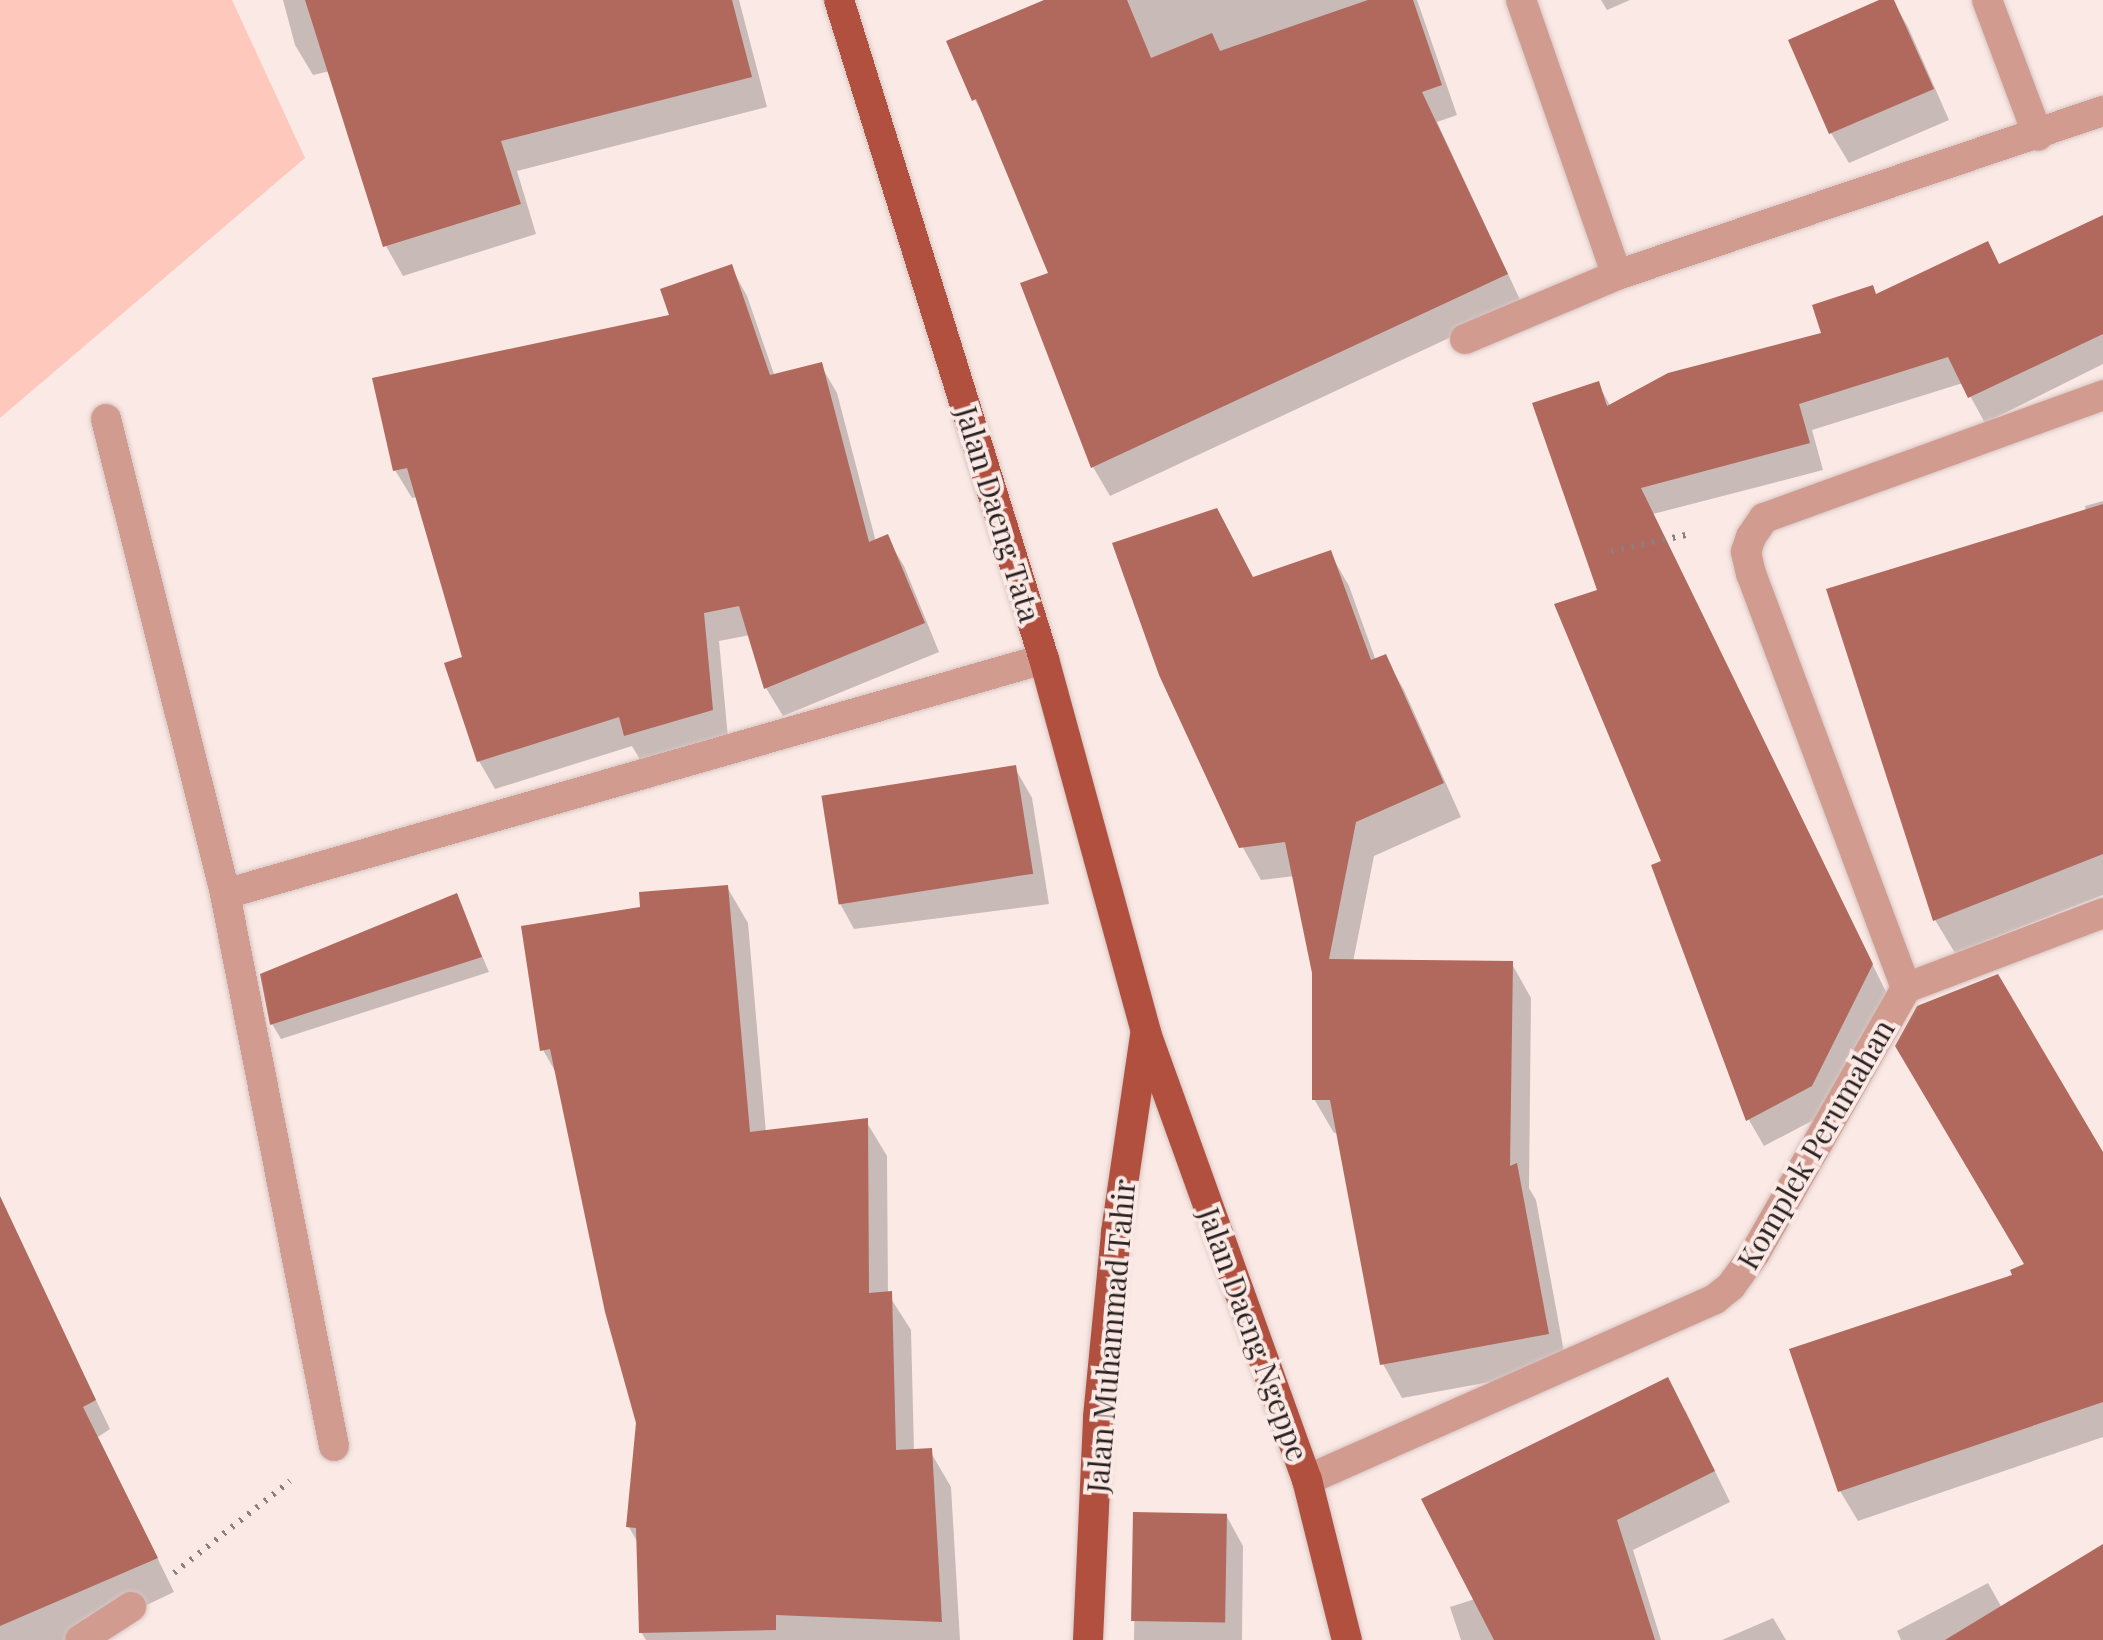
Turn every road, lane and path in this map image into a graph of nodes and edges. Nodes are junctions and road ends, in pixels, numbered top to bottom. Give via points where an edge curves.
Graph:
1 (839, 0) edge
2 (1521, 0) edge
3 (1987, 0) edge
4 (2103, 111) edge
5 (2038, 136) junction
6 (1617, 274) junction
7 (1466, 340) dead end
8 (2103, 394) edge
9 (106, 419) dead end
10 (1044, 660) junction
11 (225, 894) junction
12 (2103, 913) edge
13 (1906, 988) junction
14 (1146, 1033) junction
15 (334, 1446) joint
16 (1307, 1480) junction
17 (131, 1607) joint
18 (80, 1640) edge
19 (1088, 1640) edge
20 (1347, 1640) edge

1 - 10 main road, Jalan Daeng Tata
2 - 6 street
3 - 5 street
4 - 5 street
5 - 6 street
6 - 7 street
8 - 13 street via 1764,518 1746,552
9 - 11 street
10 - 11 street
10 - 14 main road, Jalan Daeng Tata
11 - 15 street
12 - 13 street, Komplek Perumahan
13 - 16 street, Komplek Perumahan via 1731,1286
14 - 16 main road, Jalan Daeng Ngeppe
14 - 19 main road, Jalan Muhammad Tahir via 1116,1232 1098,1417
15 - 17 path
16 - 20 main road, Jalan Daeng Ngeppe
17 - 18 street

